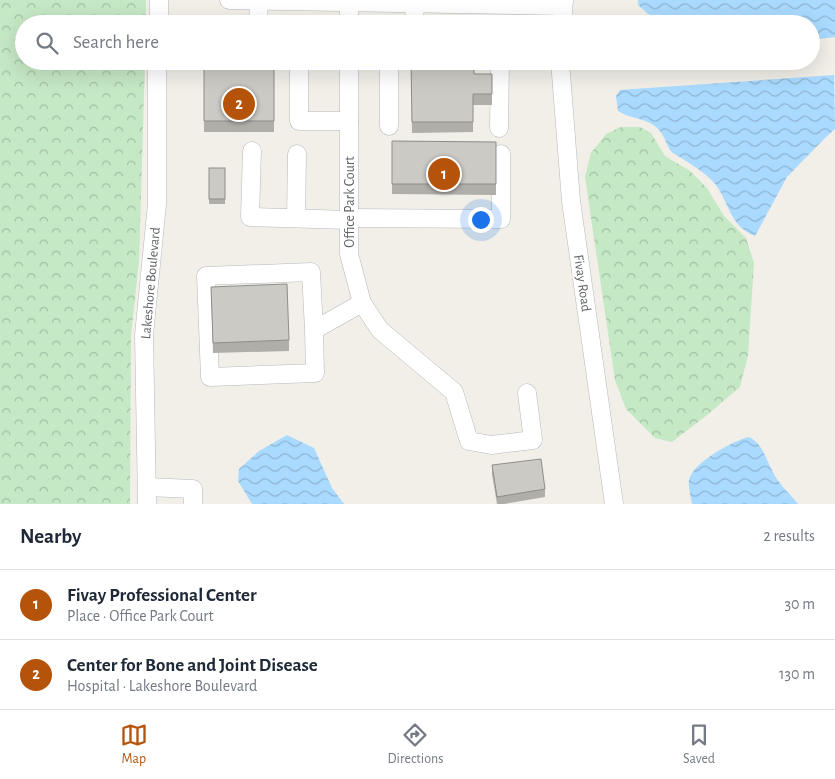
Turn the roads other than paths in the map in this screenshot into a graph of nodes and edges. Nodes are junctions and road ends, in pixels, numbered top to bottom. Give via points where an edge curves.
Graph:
1 (160, 0) edge
2 (229, 0) edge
3 (237, 0) edge
4 (259, 0) edge
5 (349, 2) junction
6 (423, 2) edge
7 (514, 2) edge
8 (563, 3) edge
9 (159, 15) edge
10 (258, 15) edge
11 (349, 15) edge
12 (418, 15) edge
13 (157, 70) edge
14 (299, 70) edge
15 (349, 70) edge
16 (389, 70) edge
17 (500, 70) edge
18 (561, 70) edge
19 (349, 121) junction
20 (389, 126) dead end
21 (499, 128) dead end
22 (252, 152) dead end
23 (297, 154) dead end
24 (500, 154) dead end
25 (296, 218) junction
26 (349, 219) junction
27 (362, 303) junction
28 (314, 330) junction
29 (527, 393) dead end
30 (147, 496) edge
31 (192, 504) edge
32 (614, 504) edge

1 - 9 street
2 - 3 street
3 - 4 street
4 - 5 street
4 - 10 street
5 - 6 street
5 - 11 street
6 - 7 street
6 - 12 street
7 - 8 street
13 - 30 street, Lakeshore Boulevard via 157,204 144,335
14 - 19 street via 299,121
15 - 19 street, Office Park Court
16 - 20 street
17 - 21 street
18 - 32 street, Fivay Road via 572,201
19 - 26 street, Office Park Court
22 - 25 street via 250,217
23 - 25 street
24 - 26 street via 501,219
25 - 26 street
26 - 27 street, Office Park Court via 349,254
27 - 28 street
27 - 29 street, Office Park Court via 380,330 454,392 470,441 491,445 533,440
28 - 28 street via 311,272 206,276 210,377 315,373
30 - 31 street via 193,489

